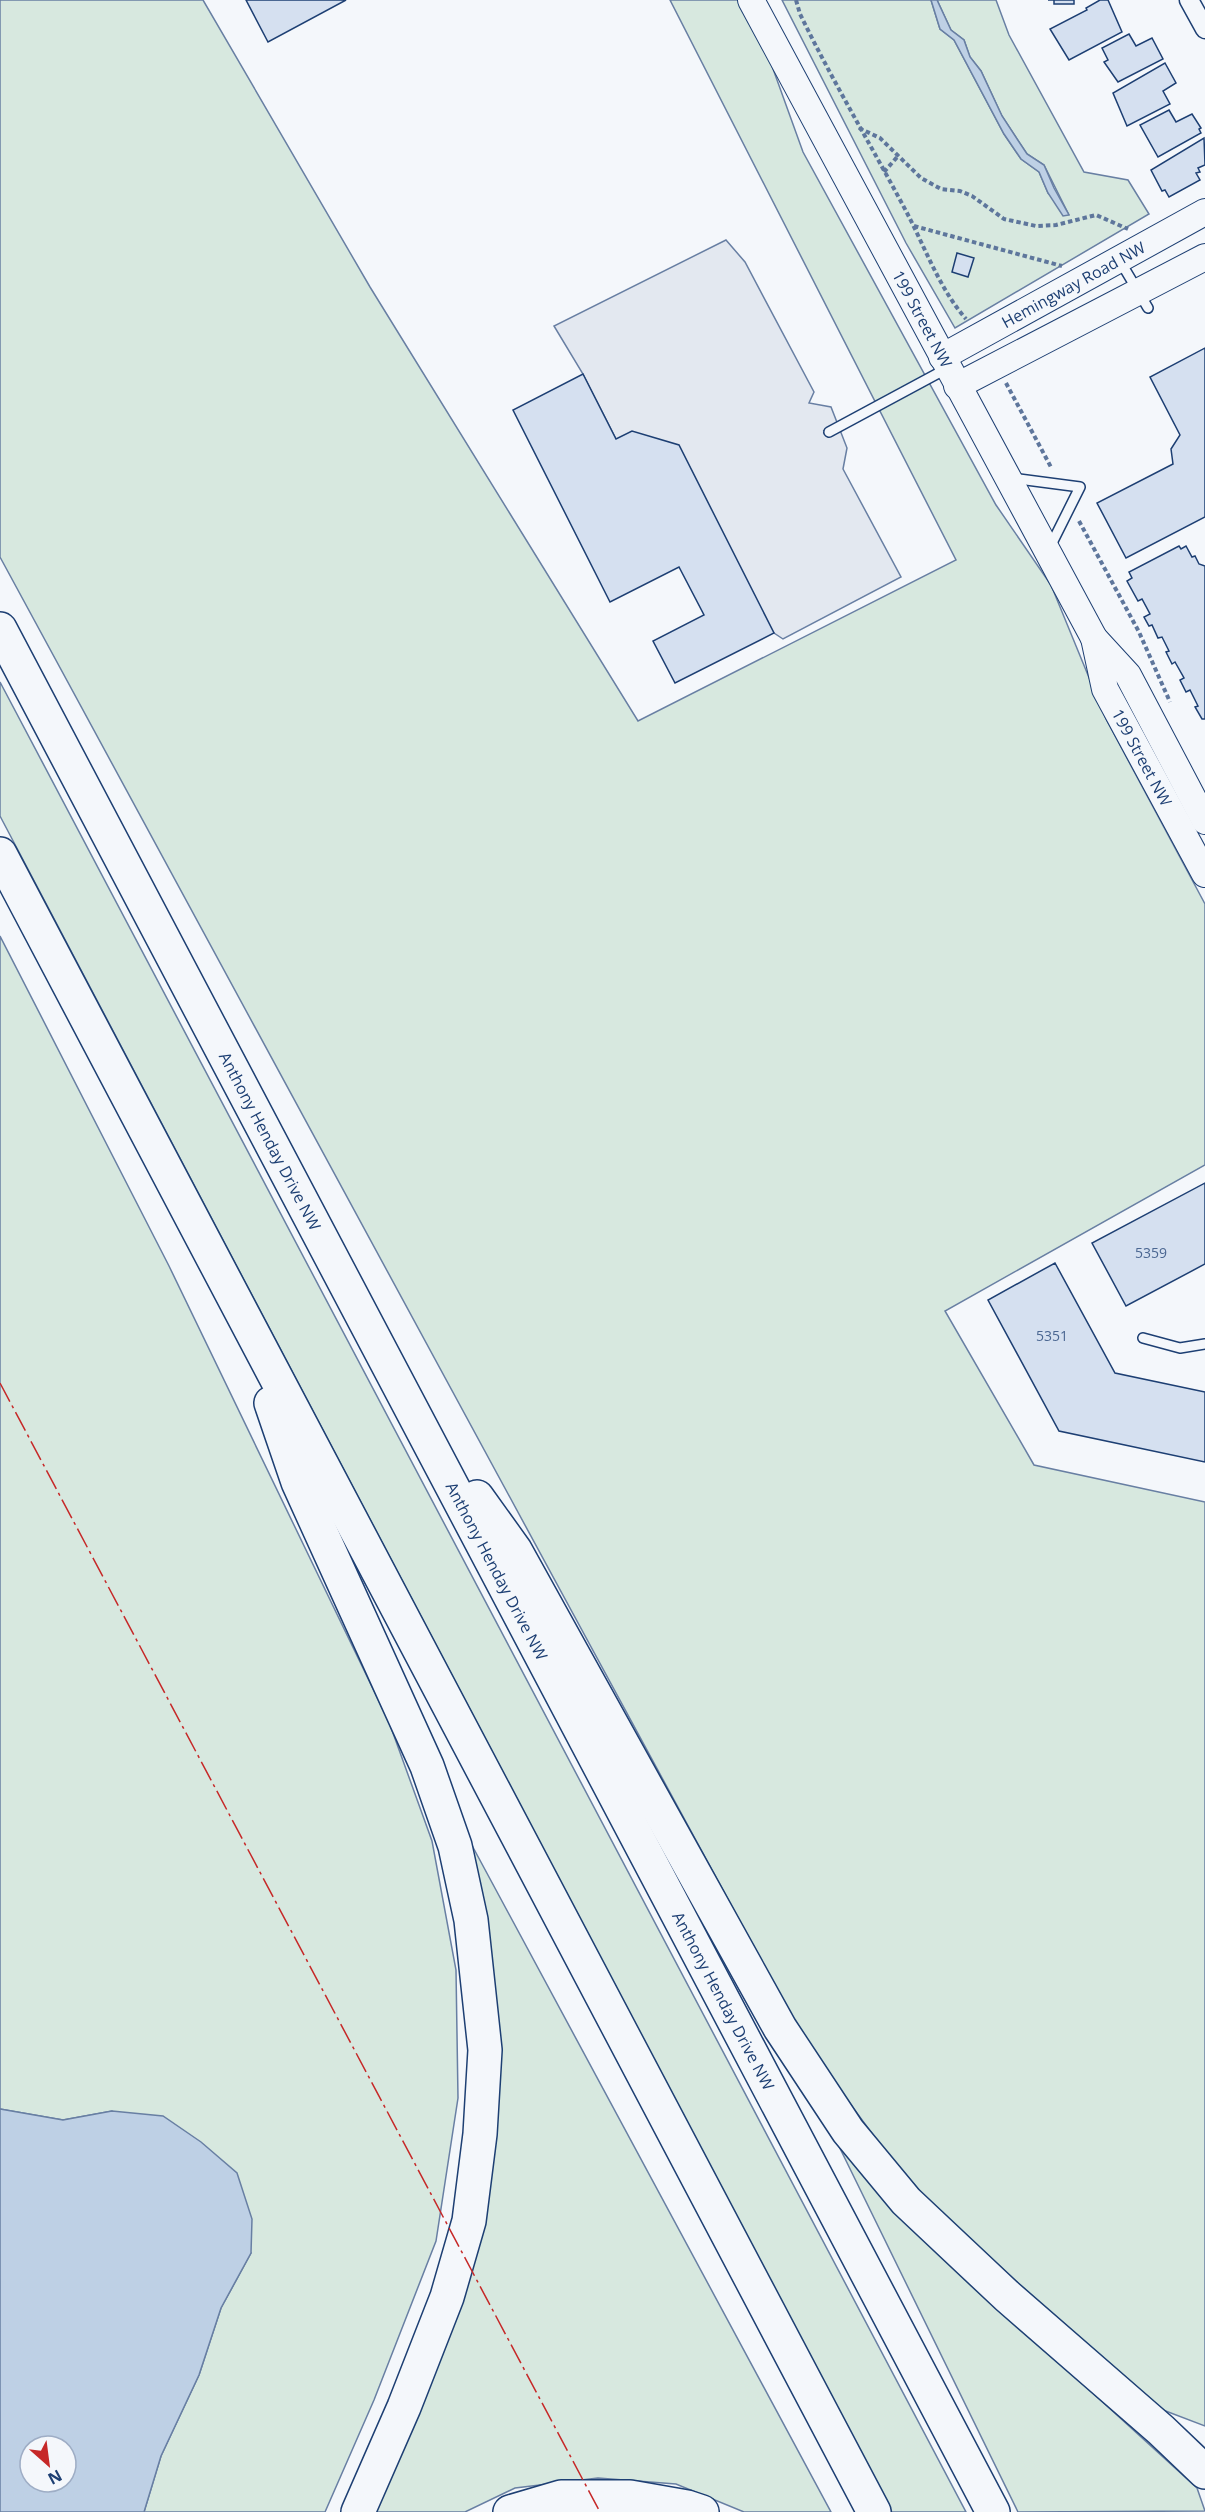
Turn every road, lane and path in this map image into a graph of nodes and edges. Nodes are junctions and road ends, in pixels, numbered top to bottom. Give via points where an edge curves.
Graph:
1 (751, 0) edge
2 (796, 0) edge
3 (1189, 0) edge
4 (1205, 30) edge
5 (859, 128) junction
6 (898, 156) junction
7 (884, 172) junction
8 (1205, 212) edge
9 (914, 226) junction
10 (1143, 246) junction
11 (1205, 257) edge
12 (1119, 259) junction
13 (1063, 266) dead end
14 (1144, 301) junction
15 (976, 338) junction
16 (993, 369) junction
17 (949, 371) junction
18 (829, 432) dead end
19 (1007, 477) junction
20 (1060, 484) junction
21 (1071, 505) junction
22 (1047, 552) junction
23 (0, 629) edge
24 (1094, 638) junction
25 (1171, 704) dead end
26 (1205, 821) edge
27 (0, 854) edge
28 (1205, 874) edge
29 (241, 1310) junction
30 (1143, 1338) dead end
31 (1205, 1344) edge
32 (409, 1403) junction
33 (1161, 2430) junction
34 (1205, 2437) edge
35 (1205, 2472) edge
36 (358, 2512) edge
37 (510, 2512) edge
38 (702, 2512) edge
39 (874, 2512) edge
40 (993, 2512) edge

1 - 17 main road, 199 Street NW
2 - 5 path via 800,15
3 - 4 street
5 - 6 path via 880,138
5 - 7 path
6 - 7 path
6 - 10 path via 921,178 941,189 972,196 1004,219 1046,226 1096,215 1126,227
7 - 9 path
8 - 10 main road, Hemingway Road NW
9 - 13 path
9 - 15 path via 951,301
10 - 12 main road, Hemingway Road NW
11 - 14 main road
12 - 14 lane
12 - 15 main road, Hemingway Road NW
14 - 16 main road
15 - 17 main road, Hemingway Road NW
16 - 17 main road
16 - 20 path via 1005,382
17 - 18 lane
17 - 19 main road, 199 Street NW
19 - 20 lane
19 - 22 main road, 199 Street NW
20 - 21 lane via 1080,487
21 - 22 lane
21 - 25 path via 1139,632
22 - 24 main road, 199 Street NW
23 - 32 highway, Anthony Henday Drive NW
24 - 26 main road, 199 Street NW via 1128,675
24 - 28 main road, 199 Street NW via 1105,688
27 - 29 highway
29 - 36 highway via 298,1482 427,1766 455,1846 471,1920 480,1997 485,2050 469,2221 447,2297
29 - 39 highway
30 - 31 lane via 1180,1348
32 - 33 highway via 515,1550 780,2028 848,2131 915,2209 1006,2296
32 - 40 highway, Anthony Henday Drive NW
33 - 34 highway
33 - 35 highway
37 - 38 highway via 561,2497 630,2497

